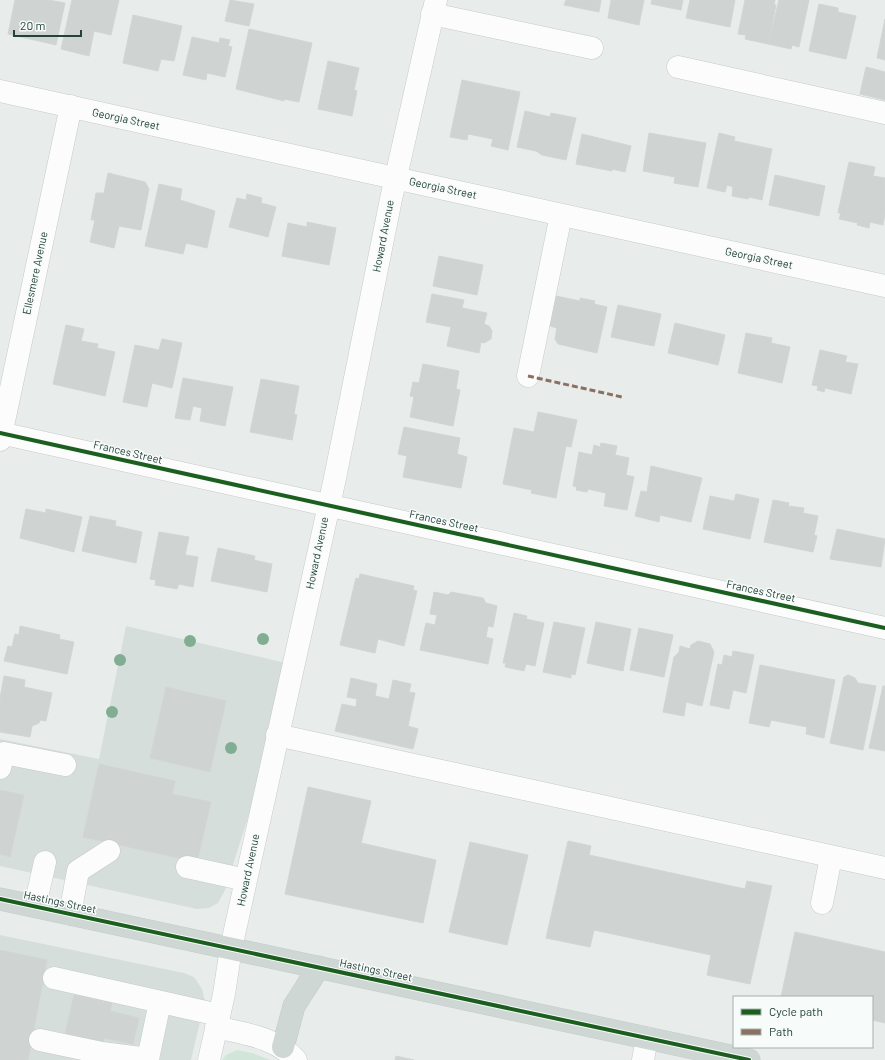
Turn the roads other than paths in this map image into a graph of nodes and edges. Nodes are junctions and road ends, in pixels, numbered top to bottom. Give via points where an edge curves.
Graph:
1 (434, 7) edge
2 (592, 48) dead end
3 (678, 67) dead end
4 (0, 91) edge
5 (71, 106) junction
6 (885, 113) edge
7 (396, 178) junction
8 (562, 215) junction
9 (885, 286) edge
10 (528, 376) dead end
11 (0, 436) edge
12 (327, 506) junction
13 (885, 628) edge
14 (277, 735) junction
15 (65, 765) dead end
16 (0, 768) edge
17 (109, 851) dead end
18 (831, 857) junction
19 (45, 862) dead end
20 (187, 867) dead end
21 (885, 868) edge
22 (246, 880) junction
23 (0, 899) edge
24 (822, 903) dead end
25 (35, 906) junction
26 (70, 914) junction
27 (231, 948) junction
28 (319, 967) junction
29 (54, 978) dead end
30 (160, 1002) junction
31 (218, 1021) junction
32 (648, 1038) junction
33 (40, 1040) dead end
34 (290, 1054) edge
35 (209, 1060) edge
36 (642, 1060) edge
37 (749, 1060) edge

1 - 2 street
1 - 7 street, Howard Avenue
3 - 6 street
4 - 5 street, Georgia Street
5 - 7 street, Georgia Street
5 - 11 street, Ellesmere Avenue
7 - 8 street, Georgia Street
7 - 12 street, Howard Avenue via 335,478
8 - 9 street, Georgia Street
8 - 10 street
11 - 12 street, Frances Street
12 - 13 street, Frances Street
12 - 14 street, Howard Avenue
14 - 18 street
14 - 22 street, Howard Avenue
15 - 16 street via 4,752
17 - 26 street via 78,871
18 - 21 street
18 - 24 street
19 - 25 street
20 - 22 street
22 - 27 street, Howard Avenue
23 - 25 main road, Hastings Street
25 - 26 main road, Hastings Street
26 - 27 main road, Hastings Street
27 - 28 main road, Hastings Street
27 - 31 street, Howard Avenue
28 - 32 main road, Hastings Street
28 - 34 main road via 294,1006
29 - 30 street
30 - 31 street
30 - 33 street via 148,1059 102,1053
31 - 34 street via 268,1040
31 - 35 street, Howard Avenue
32 - 36 street
32 - 37 main road, Hastings Street

